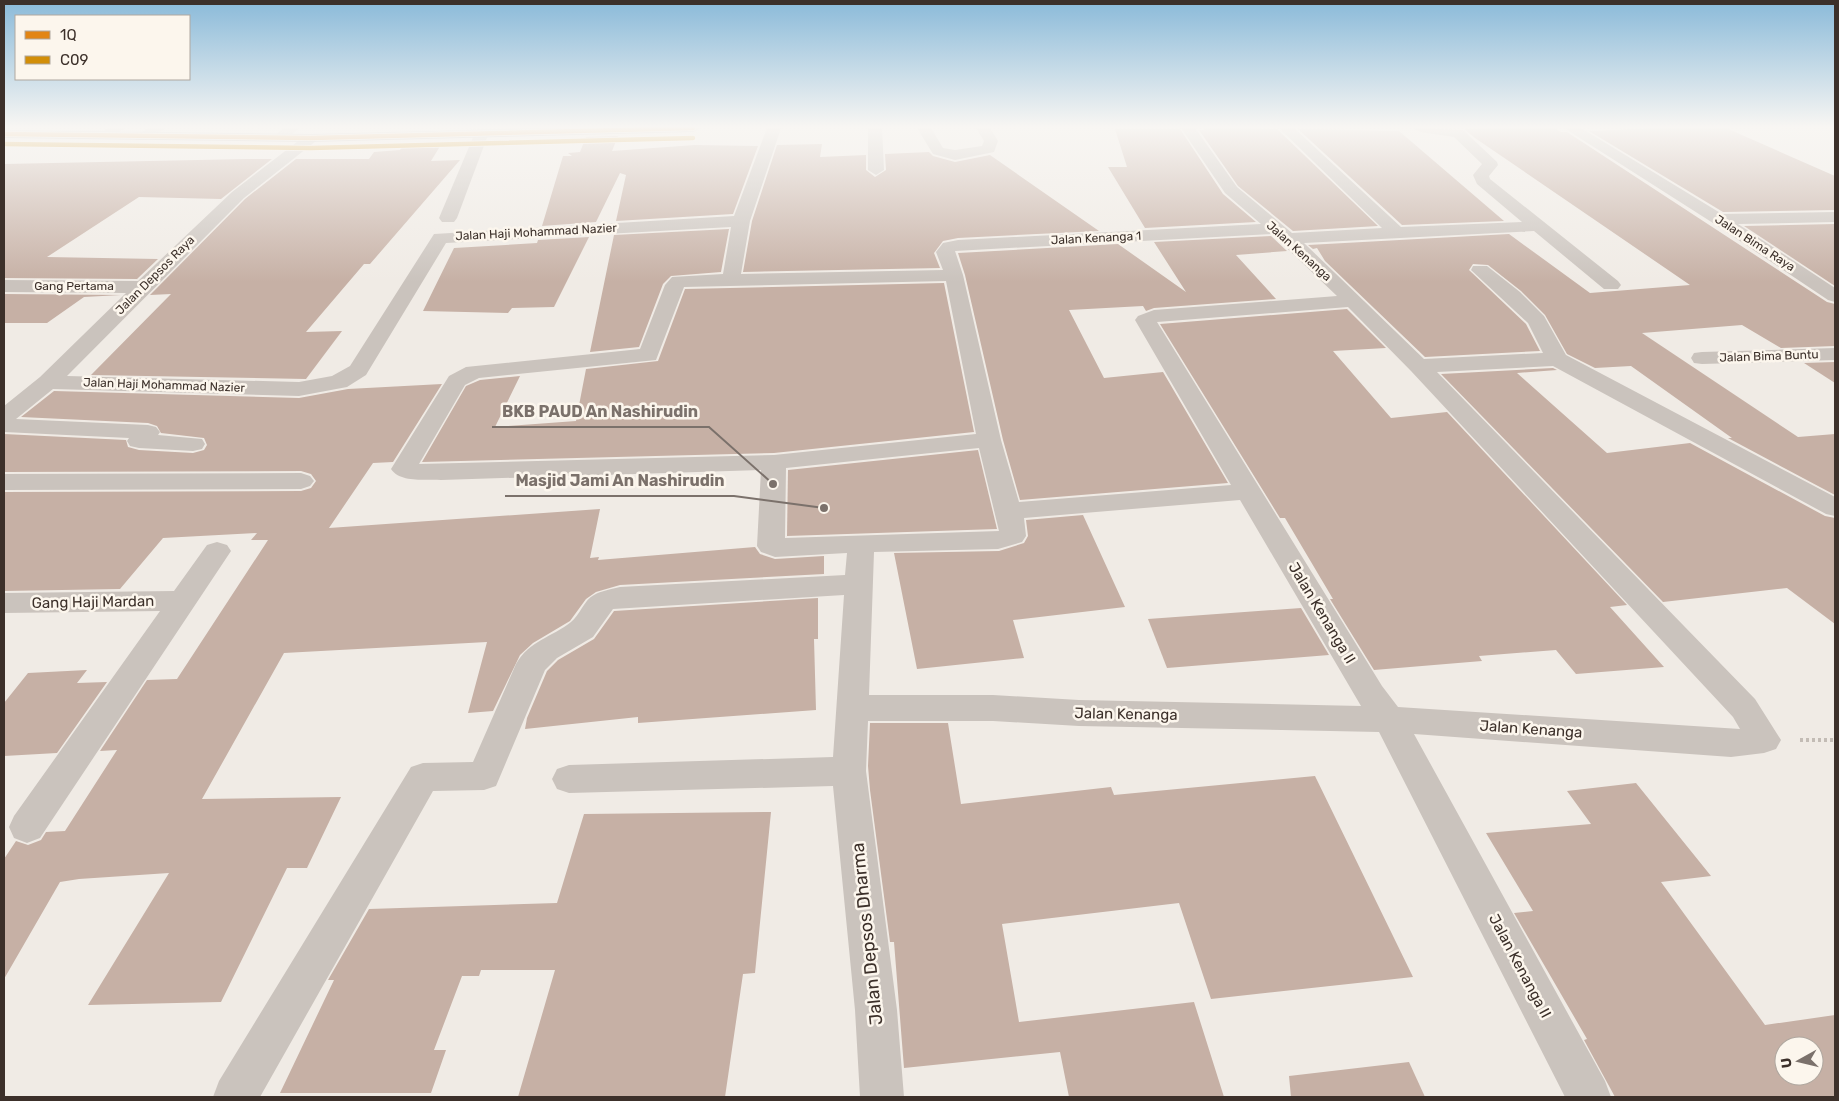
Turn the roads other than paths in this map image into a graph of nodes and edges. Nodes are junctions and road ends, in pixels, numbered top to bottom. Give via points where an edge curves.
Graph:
1 (258, 179) edge
2 (463, 179) edge
3 (756, 179) edge
4 (1222, 179) edge
5 (1341, 179) edge
6 (1482, 179) edge
7 (1655, 179) edge
8 (1835, 217) edge
9 (448, 218) dead end
10 (1719, 219) junction
11 (741, 221) junction
12 (1540, 226) junction
13 (1397, 232) junction
14 (1281, 234) junction
15 (1480, 270) dead end
16 (954, 275) junction
17 (731, 280) junction
18 (1611, 285) dead end
19 (4, 286) edge
20 (144, 287) junction
21 (1835, 296) edge
22 (1353, 301) junction
23 (1835, 354) edge
24 (1702, 358) dead end
25 (1557, 359) junction
26 (1419, 366) junction
27 (48, 382) junction
28 (4, 417) edge
29 (4, 424) edge
30 (989, 440) junction
31 (193, 444) dead end
32 (774, 462) junction
33 (301, 481) dead end
34 (4, 482) edge
35 (1248, 491) junction
36 (1835, 508) edge
37 (1009, 511) junction
38 (861, 543) junction
39 (217, 552) dead end
40 (858, 584) junction
41 (183, 601) junction
42 (4, 604) edge
43 (851, 708) junction
44 (1389, 719) junction
45 (849, 771) junction
46 (568, 779) dead end
47 (27, 827) dead end
48 (235, 1097) edge
49 (882, 1097) edge
50 (1588, 1097) edge

1 - 20 street, Jalan Depsos Raya
2 - 9 street
3 - 11 street
4 - 14 street, Jalan Kenanga
5 - 13 street
6 - 12 street
7 - 10 street, Jalan Bima Raya
8 - 10 street
10 - 21 street, Jalan Bima Raya
11 - 17 street
11 - 27 street, Jalan Haji Mohammad Nazier via 440,238 358,370 339,382 299,389
12 - 13 street
12 - 18 street
13 - 14 street
14 - 16 street, Jalan Kenanga 1 via 958,244 948,247 945,252
14 - 22 street, Jalan Kenanga
15 - 25 street via 1537,320
16 - 17 street
16 - 30 street
17 - 32 street via 678,282 652,349 646,356 474,372 462,376 404,470 441,472
19 - 20 street, Gang Pertama
20 - 27 street, Jalan Depsos Raya
22 - 26 street, Jalan Kenanga
22 - 35 street, Jalan Kenanga II via 1145,318
23 - 24 street, Jalan Bima Buntu
25 - 26 street
25 - 36 street
26 - 44 street, Jalan Kenanga via 1744,708 1764,740 1731,744
27 - 28 street, Jalan Depsos Raya
29 - 31 street via 148,432 139,441
30 - 32 street
30 - 37 street
32 - 38 street via 771,546
33 - 34 street
35 - 37 street
35 - 44 street, Jalan Kenanga II via 1371,695
37 - 38 street via 1012,534 1004,539
38 - 40 street
39 - 41 street
40 - 43 street
40 - 48 street via 620,597 603,602 582,629 546,650 532,664 484,776 423,777
41 - 42 street, Gang Haji Mardan
41 - 47 street
43 - 44 street, Jalan Kenanga via 993,708 1078,713
43 - 45 street
44 - 50 street, Jalan Kenanga II
45 - 46 street
45 - 49 street, Jalan Depsos Dharma via 876,1010

